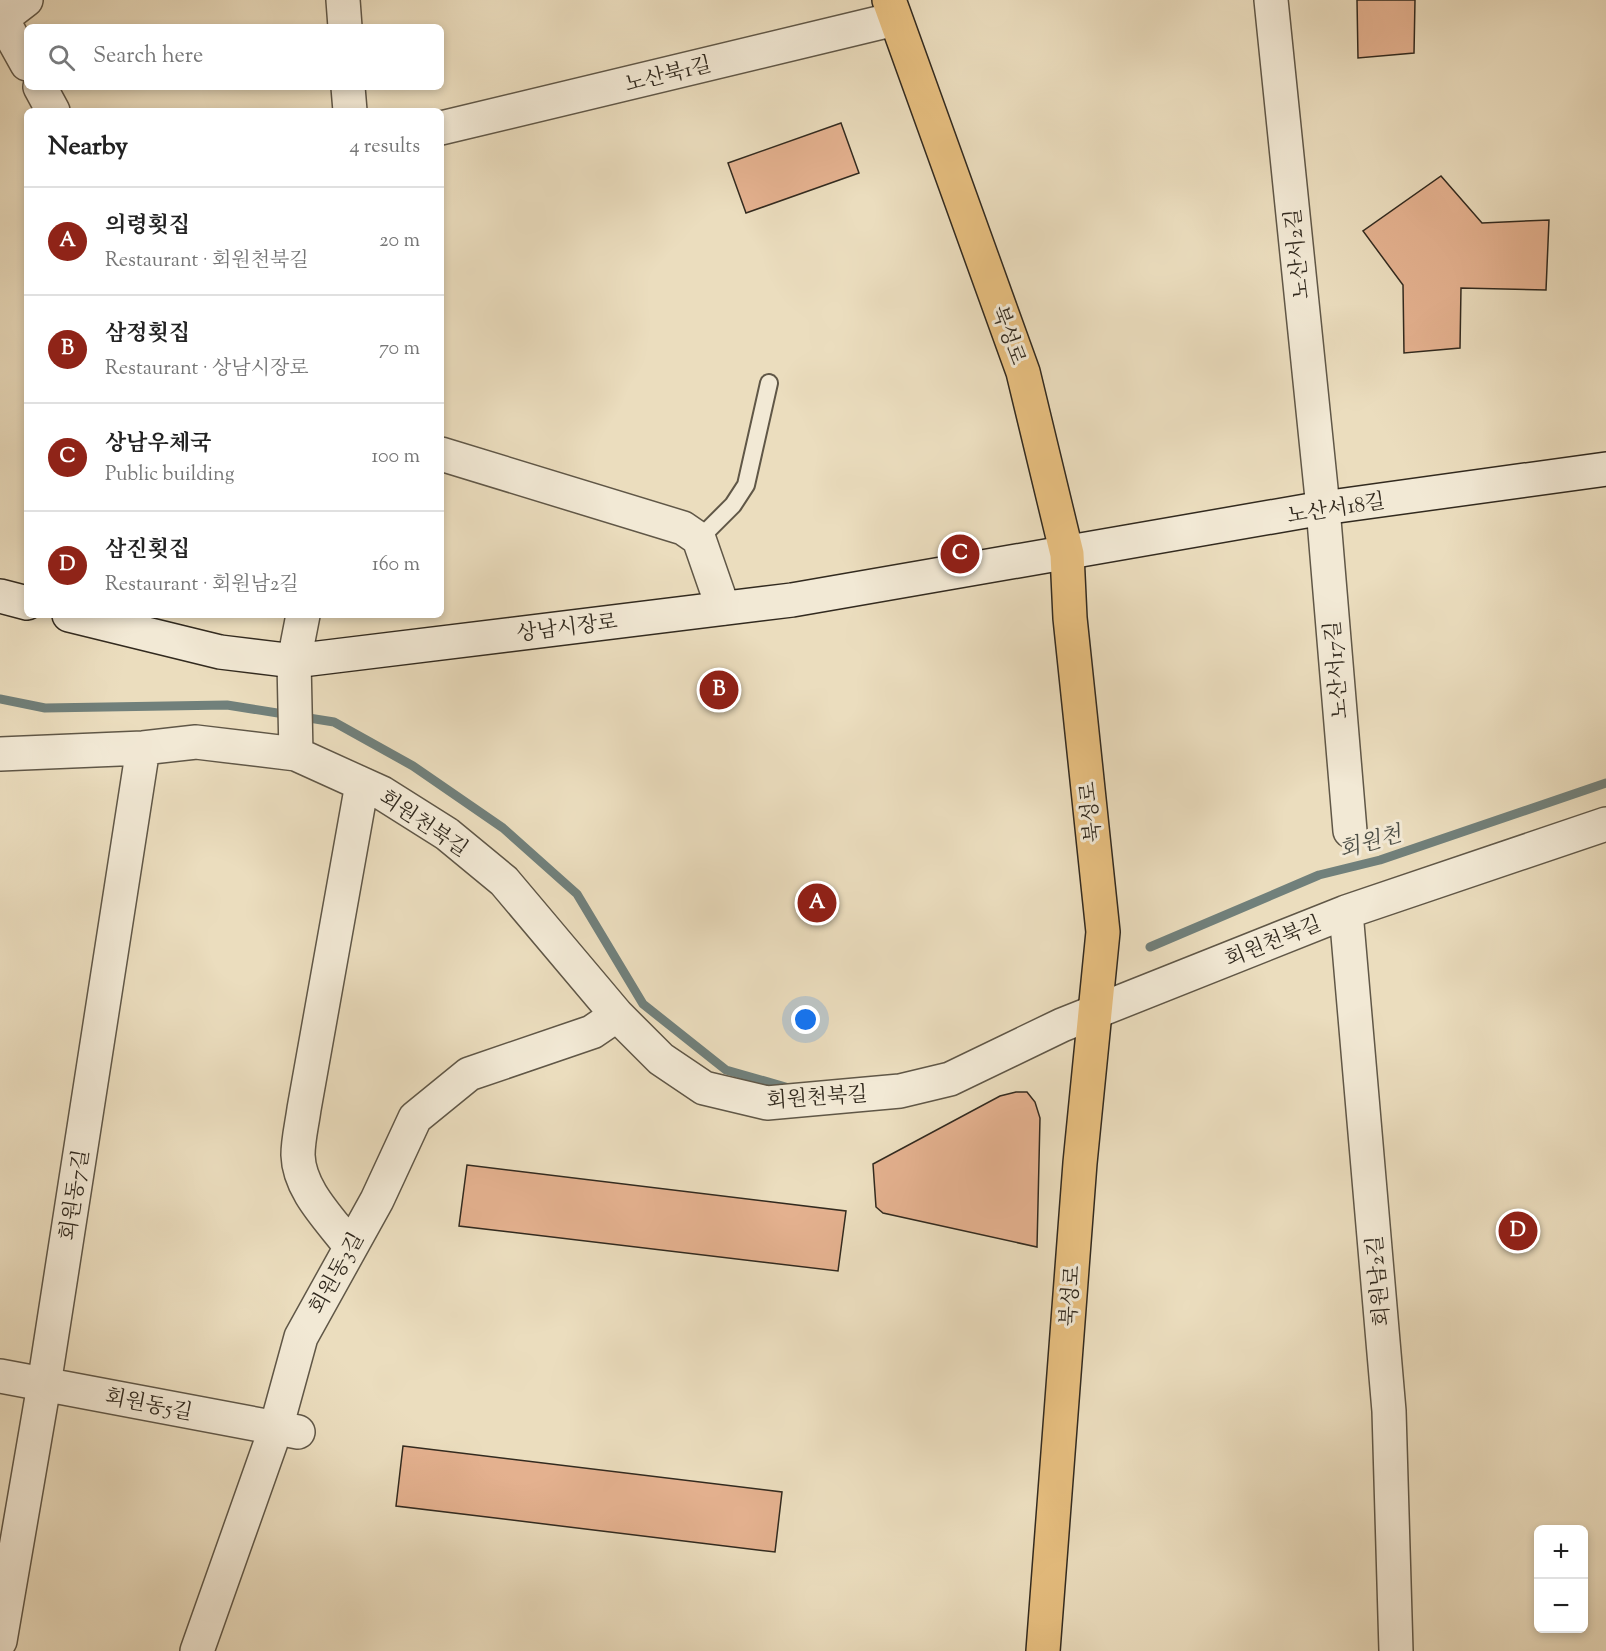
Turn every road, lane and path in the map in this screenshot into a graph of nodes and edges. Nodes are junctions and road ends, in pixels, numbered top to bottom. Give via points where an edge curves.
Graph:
1 (343, 0) edge
2 (1272, 0) edge
3 (892, 9) edge
4 (9, 13) edge
5 (345, 24) edge
6 (24, 56) edge
7 (42, 90) edge
8 (348, 90) edge
9 (51, 108) edge
10 (350, 108) edge
11 (444, 127) edge
12 (769, 383) dead end
13 (444, 455) edge
14 (1606, 469) edge
15 (1323, 508) junction
16 (699, 539) junction
17 (1067, 554) junction
18 (0, 596) edge
19 (24, 602) edge
20 (723, 608) junction
21 (81, 618) edge
22 (302, 618) edge
23 (294, 661) junction
24 (295, 746) junction
25 (142, 748) junction
26 (0, 754) edge
27 (362, 784) junction
28 (1606, 824) edge
29 (1350, 831) dead end
30 (1346, 912) junction
31 (1096, 1011) junction
32 (616, 1015) junction
33 (350, 1246) junction
34 (0, 1376) edge
35 (44, 1384) junction
36 (287, 1430) junction
37 (0, 1641) edge
38 (197, 1651) edge
39 (1043, 1651) edge
40 (1396, 1651) edge

1 - 5 street
2 - 15 street, 노산서2길
3 - 11 street, 노산북1길
3 - 17 main road, 북성로 via 1023,372
4 - 6 street
7 - 9 street
8 - 10 street
12 - 16 lane via 747,485
13 - 16 street via 683,528
14 - 15 street, 노산서18길
15 - 17 street, 노산서18길
15 - 29 street, 노산서17길
16 - 20 street
17 - 20 street, 상남시장로
17 - 31 main road, 북성로 via 1071,629 1103,932
18 - 19 street
20 - 23 street, 상남시장로
21 - 23 street, 상남시장로 via 219,652
22 - 23 street
23 - 24 street
24 - 25 street, 회원천북길 via 196,742
24 - 27 street, 회원천북길
25 - 26 street, 회원천북길
25 - 35 street, 회원동7길
27 - 32 street, 회원천북길 via 447,834 504,881
27 - 33 street via 298,1154 300,1172 309,1191
28 - 30 street, 회원천북길
30 - 31 street, 회원천북길
30 - 40 street, 회원남2길 via 1389,1411
31 - 32 street, 회원천북길 via 950,1078 900,1091 767,1103 704,1088 661,1059
31 - 39 main road, 북성로 via 1080,1163
32 - 33 street, 회원동3길 via 592,1032 469,1074 415,1118 377,1200
33 - 36 street, 회원동3길 via 301,1337
34 - 35 street, 회원동5길
35 - 36 street, 회원동5길
35 - 37 street, 회원동7길
36 - 38 street, 회원동3길

